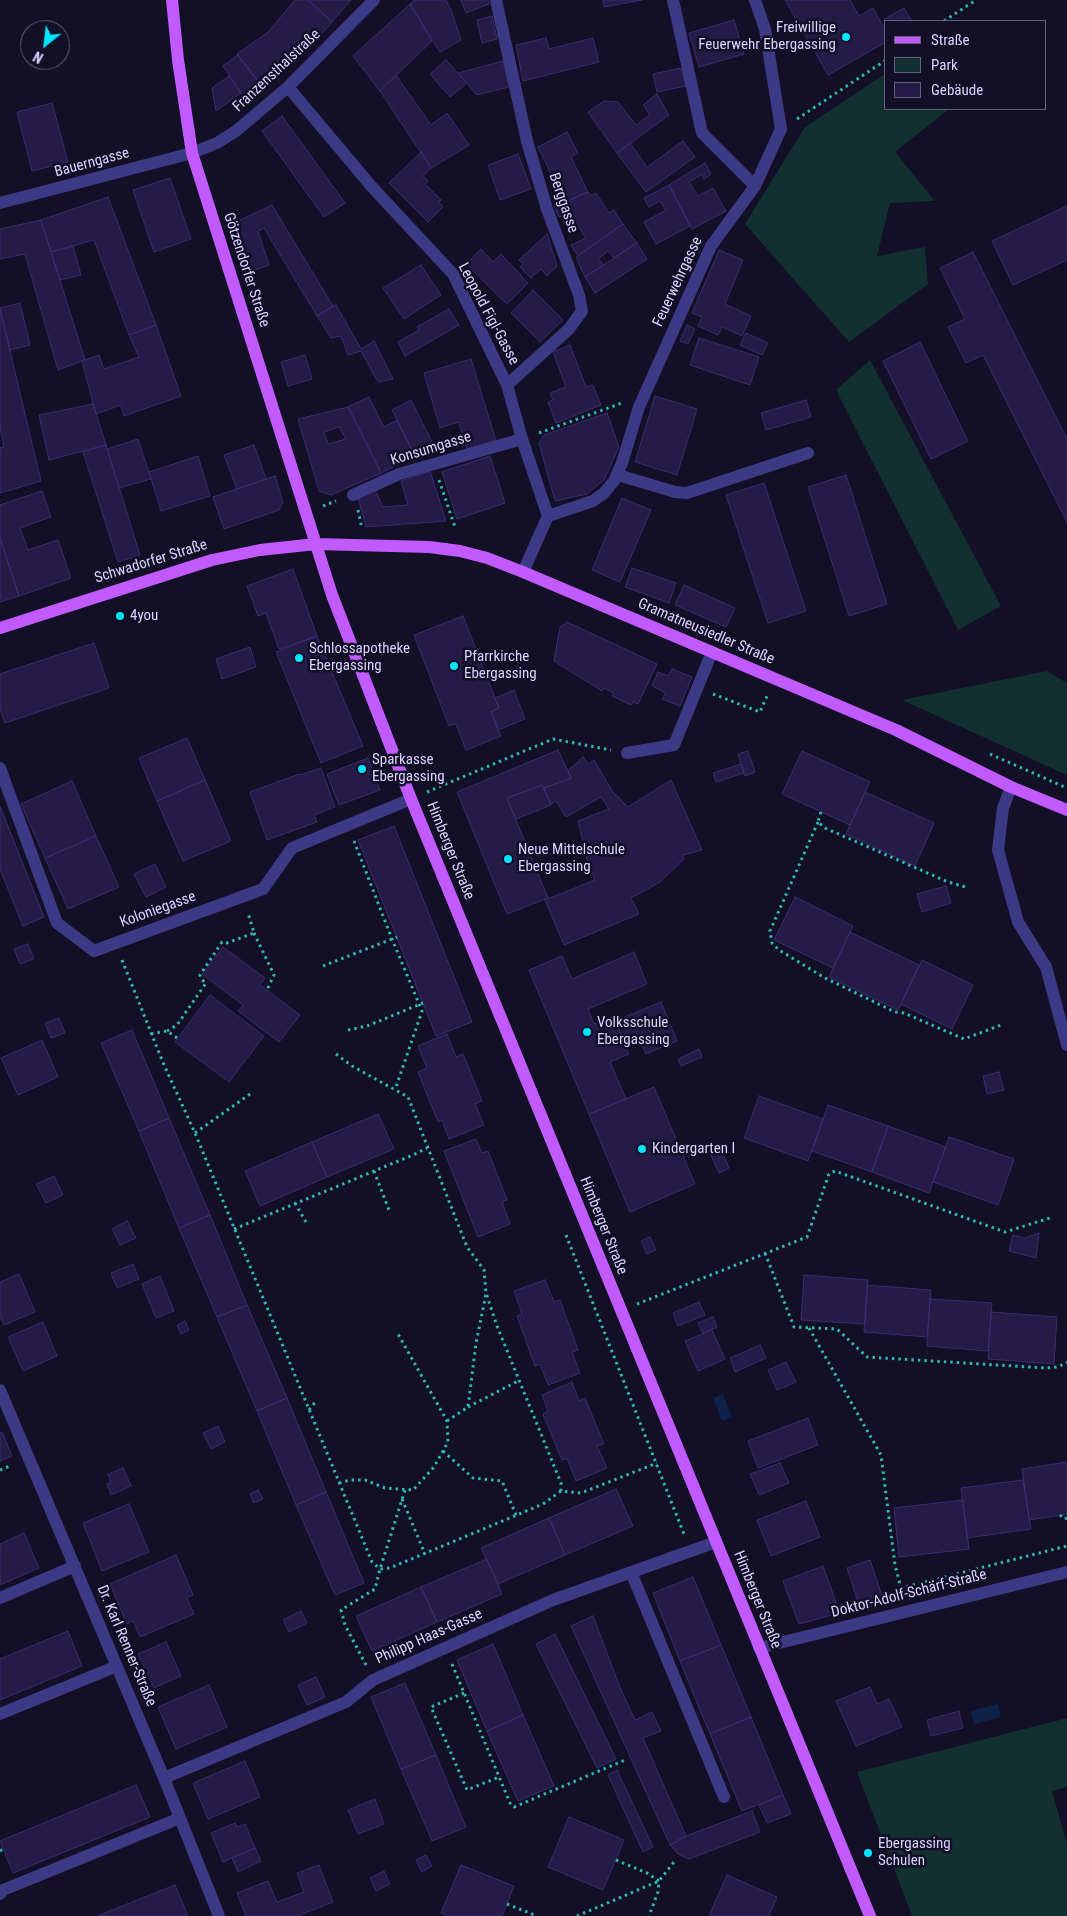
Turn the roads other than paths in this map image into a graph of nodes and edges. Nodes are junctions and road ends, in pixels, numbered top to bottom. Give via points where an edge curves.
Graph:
1 (172, 0) edge
2 (374, 0) edge
3 (496, 0) edge
4 (673, 0) edge
5 (755, 0) edge
6 (288, 87) junction
7 (192, 154) junction
8 (755, 186) junction
9 (0, 203) edge
10 (507, 385) junction
11 (522, 439) junction
12 (808, 453) dead end
13 (618, 475) junction
14 (353, 495) dead end
15 (548, 516) junction
16 (316, 544) junction
17 (523, 572) junction
18 (0, 628) edge
19 (712, 652) junction
20 (626, 753) road end
21 (0, 768) edge
22 (1010, 787) junction
23 (411, 799) junction
24 (1067, 810) edge
25 (1067, 1045) edge
26 (0, 1390) edge
27 (716, 1542) junction
28 (75, 1566) junction
29 (631, 1572) junction
30 (1067, 1572) edge
31 (0, 1598) edge
32 (759, 1648) junction
33 (117, 1666) junction
34 (0, 1714) edge
35 (164, 1778) junction
36 (724, 1797) dead end
37 (180, 1818) junction
38 (0, 1894) edge
39 (219, 1916) edge
40 (870, 1916) edge

1 - 7 main road, Götzendorfer Straße
2 - 6 street, Franzensthalstraße
3 - 10 street, Berggasse via 527,141 582,310 569,329
4 - 8 street via 702,133
5 - 8 street, Feuerwehrgasse via 766,29 780,129
6 - 7 street, Franzensthalstraße via 236,131
6 - 10 street, Leopold Figl-Gasse via 372,187 452,274
7 - 9 street, Bauerngasse
7 - 16 main road, Götzendorfer Straße
8 - 13 street, Feuerwehrgasse via 711,246 640,407
10 - 11 street, Leopold Figl-Gasse
11 - 14 street, Konsumgasse via 400,474
11 - 15 street, Leopold Figl-Gasse
12 - 13 street via 687,493
13 - 15 street, Feuerwehrgasse via 609,489 593,502
15 - 17 street
16 - 17 main road, Gramatneusiedler Straße via 445,549 486,558
16 - 18 main road, Schwadorfer Straße via 273,548 212,560
16 - 23 main road, Himberger Straße via 332,595
17 - 19 main road, Gramatneusiedler Straße
19 - 20 street via 674,745
19 - 22 main road, Gramatneusiedler Straße via 896,730
21 - 23 street, Koloniegasse via 57,923 94,951 263,889 292,848
22 - 24 main road, Gramatneusiedler Straße
22 - 25 street via 1003,808 998,850 1018,922 1046,967
23 - 27 main road, Himberger Straße
26 - 28 street, Dr. Karl Renner-Straße
27 - 29 street, Philipp Haas-Gasse
27 - 32 main road, Himberger Straße
28 - 31 street
28 - 33 street, Dr. Karl Renner-Straße
29 - 35 street, Philipp Haas-Gasse via 553,1600 373,1680 346,1702
29 - 36 street
30 - 32 street, Doktor-Adolf-Schärf-Straße
32 - 40 main road, Himberger Straße
33 - 34 street
33 - 35 street, Dr. Karl Renner-Straße
35 - 37 street, Dr. Karl Renner-Straße
37 - 38 street via 3,1890
37 - 39 street, Dr. Karl Renner-Straße

